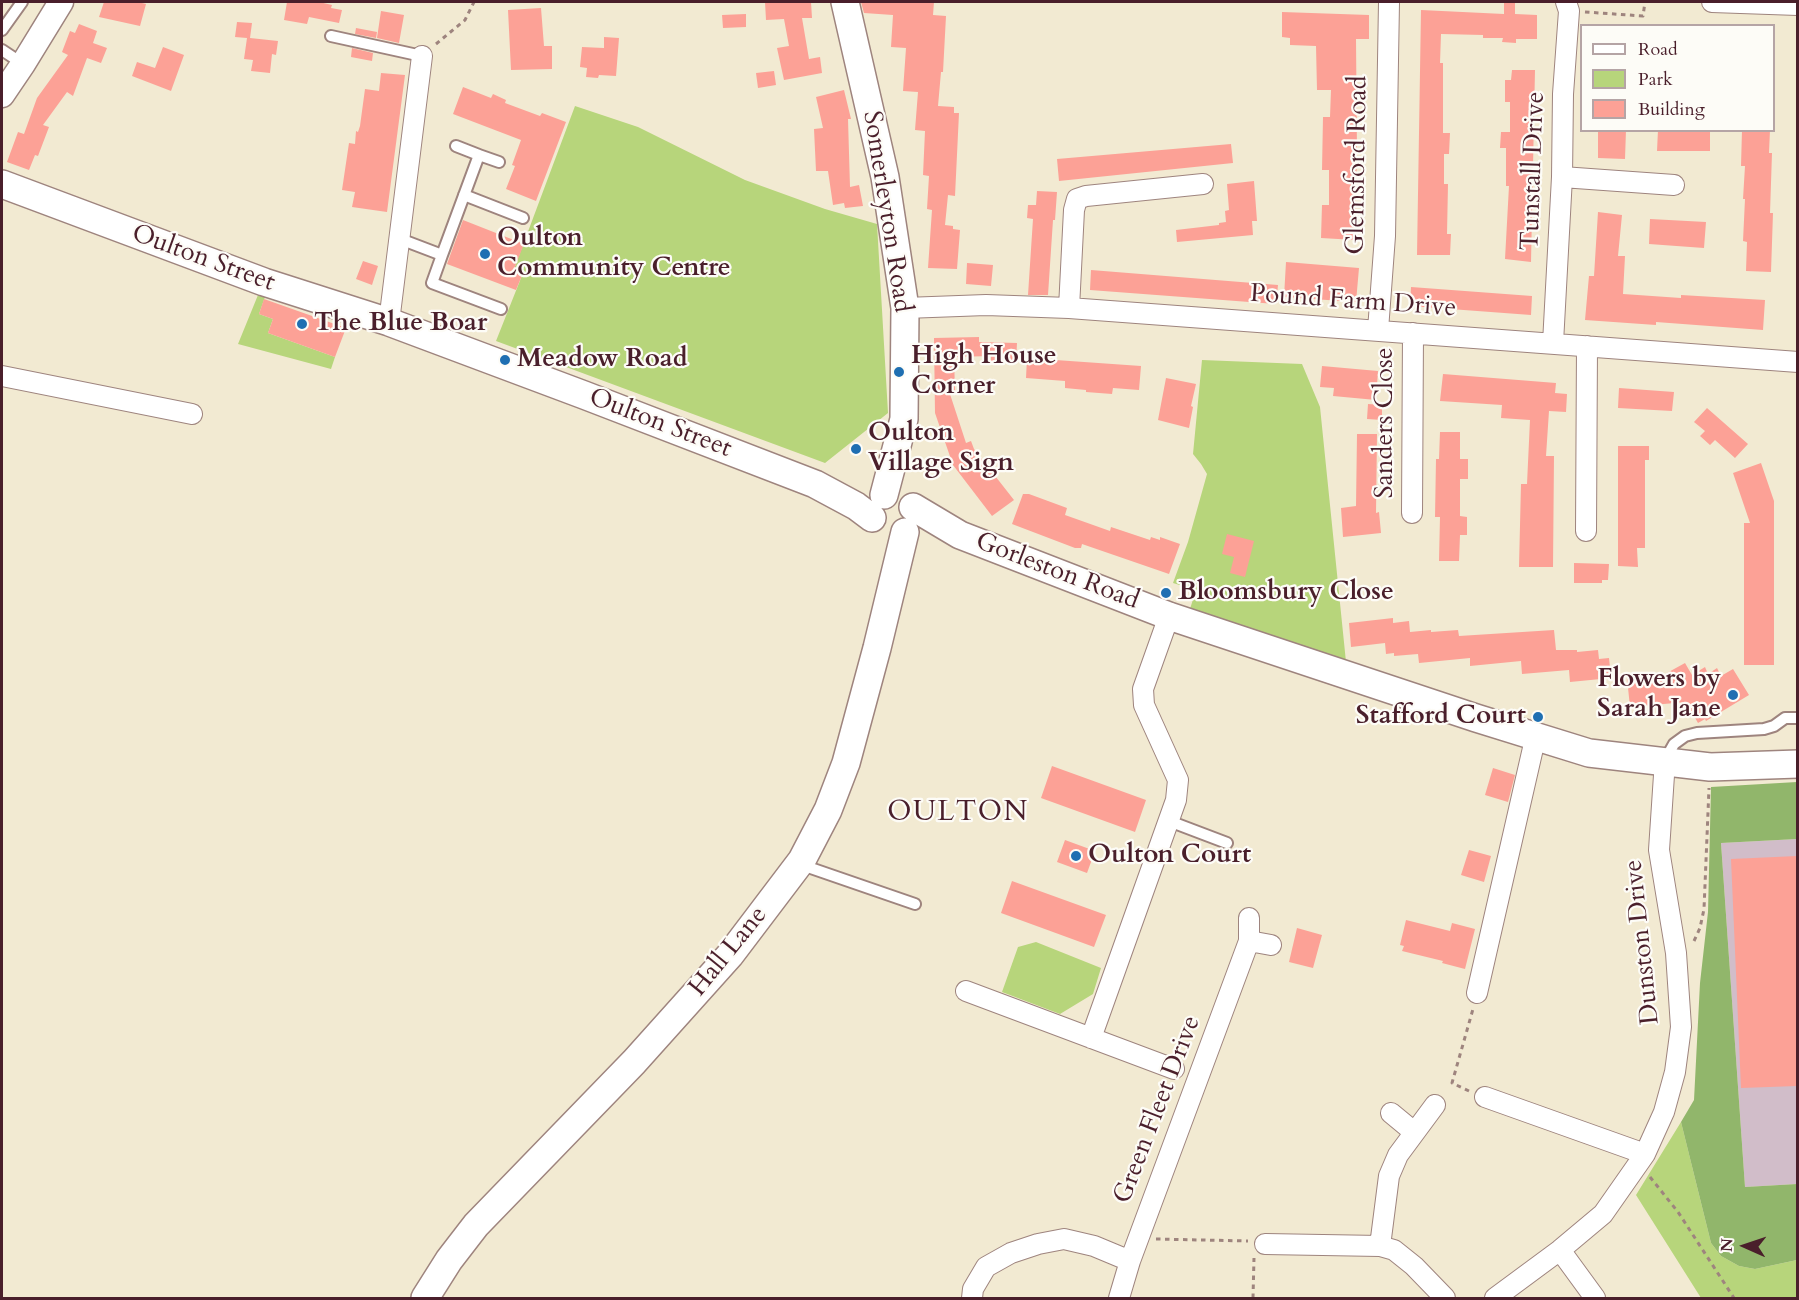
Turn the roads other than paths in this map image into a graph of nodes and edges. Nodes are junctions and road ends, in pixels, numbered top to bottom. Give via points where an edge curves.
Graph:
1 (22, 2) edge
2 (61, 2) edge
3 (845, 2) edge
4 (1389, 2) edge
5 (1712, 2) edge
6 (1797, 5) edge
7 (1567, 6) edge
8 (2, 30) edge
9 (331, 36) dead end
10 (2, 50) edge
11 (422, 56) joint
12 (23, 64) junction
13 (2, 95) edge
14 (456, 146) dead end
15 (479, 155) junction
16 (499, 162) dead end
17 (1562, 177) junction
18 (2, 184) edge
19 (1203, 184) dead end
20 (1674, 185) dead end
21 (464, 195) junction
22 (523, 218) dead end
23 (400, 239) junction
24 (442, 255) junction
25 (905, 308) junction
26 (1069, 308) junction
27 (501, 309) dead end
28 (389, 322) junction
29 (1378, 330) junction
30 (1413, 333) junction
31 (1553, 343) junction
32 (1587, 346) junction
33 (1797, 362) edge
34 (2, 376) edge
35 (192, 414) dead end
36 (1413, 513) dead end
37 (893, 514) junction
38 (1586, 531) dead end
39 (1169, 616) junction
40 (1797, 717) edge
41 (1536, 735) junction
42 (1665, 760) junction
43 (1797, 764) edge
44 (1169, 821) junction
45 (1227, 843) dead end
46 (799, 864) junction
47 (915, 904) dead end
48 (1249, 918) dead end
49 (1249, 941) junction
50 (1271, 945) dead end
51 (966, 991) dead end
52 (1477, 993) road end
53 (1091, 1038) junction
54 (1173, 1069) dead end
55 (1485, 1097) road end
56 (1435, 1105) dead end
57 (1390, 1113) dead end
58 (1414, 1132) junction
59 (1647, 1163) junction
60 (1260, 1242) road end
61 (1380, 1246) junction
62 (1560, 1250) junction
63 (1130, 1261) junction
64 (425, 1299) edge
65 (972, 1299) edge
66 (1119, 1299) edge
67 (1445, 1299) edge
68 (1495, 1299) edge
69 (1595, 1299) edge

1 - 8 lane
2 - 12 street
3 - 25 main road, Somerleyton Road via 885,177
4 - 29 street, Glemsford Road via 1385,236
5 - 6 street
7 - 17 street, Tunstall Drive
9 - 11 lane
10 - 12 lane
11 - 23 street
12 - 13 street
14 - 15 lane
15 - 16 lane
15 - 21 lane
17 - 20 street
17 - 31 street, Tunstall Drive
18 - 28 main road, Oulton Street via 264,282
19 - 26 street via 1077,199
21 - 22 lane
21 - 24 lane
23 - 24 lane
23 - 28 street
24 - 27 lane via 432,284
25 - 26 street, Pound Farm Drive
25 - 37 main road, Somerleyton Road via 904,419
26 - 29 street, Pound Farm Drive
28 - 37 main road, Oulton Street
29 - 30 street, Pound Farm Drive
30 - 31 street, Pound Farm Drive
30 - 36 street, Sanders Close
31 - 32 street, Pound Farm Drive
32 - 33 street, Pound Farm Drive
32 - 38 street
34 - 35 street
37 - 39 main road, Gorleston Road via 960,535
37 - 46 main road, Hall Lane via 878,648 846,763 828,810
39 - 41 main road, Gorleston Road
39 - 44 street via 1143,689 1144,705 1178,780
40 - 42 lane via 1785,718 1764,729 1685,736 1674,744
41 - 42 main road, Gorleston Road via 1589,753
41 - 52 street
42 - 43 main road, Gorleston Road via 1710,767
42 - 59 street, Dunston Drive via 1659,850 1676,953 1681,1027 1672,1082
44 - 45 lane
44 - 53 street
46 - 47 lane
46 - 64 main road, Hall Lane via 730,956 476,1225 448,1260
48 - 49 street, Green Fleet Drive
49 - 50 street
49 - 63 street, Green Fleet Drive
51 - 53 street
53 - 54 street
55 - 59 street
56 - 58 street
57 - 58 street
58 - 61 street via 1389,1176
59 - 62 street, Dunston Drive via 1603,1214
60 - 61 street
61 - 67 street via 1394,1250 1414,1266
62 - 68 street, Dunston Drive
62 - 69 street
63 - 65 street via 1094,1245 1064,1239 1038,1244 986,1267 973,1289
63 - 66 street, Green Fleet Drive

